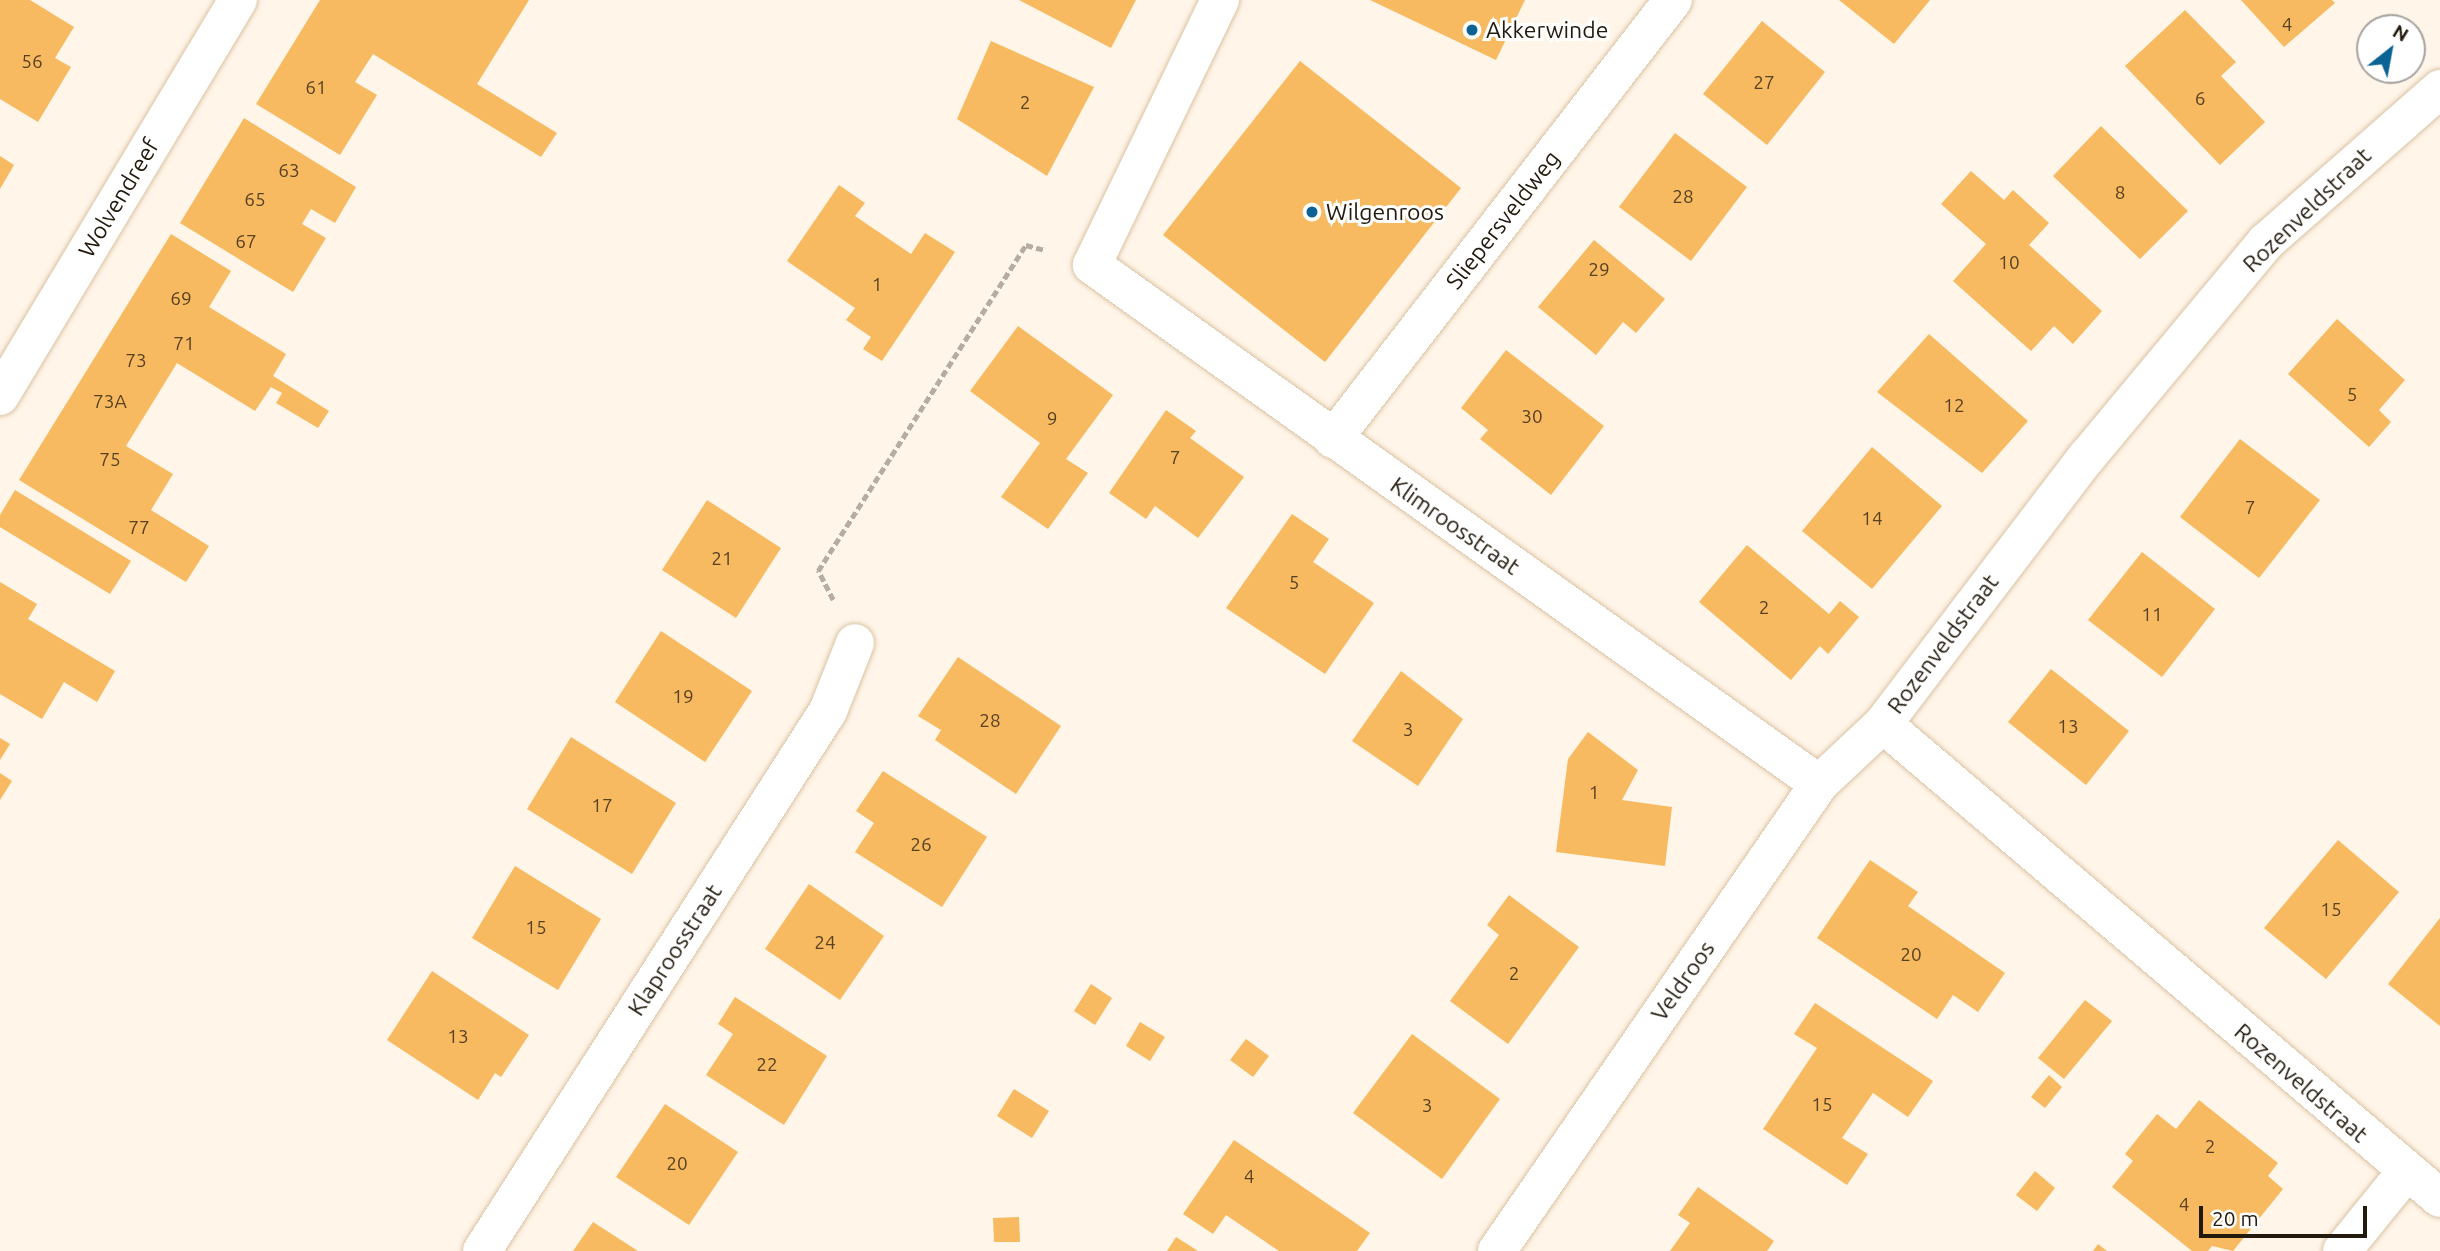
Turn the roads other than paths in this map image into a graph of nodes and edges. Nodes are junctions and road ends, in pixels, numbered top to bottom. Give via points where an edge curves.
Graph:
1 (238, 0) edge
2 (1220, 0) edge
3 (1673, 0) edge
4 (2440, 89) edge
5 (0, 396) edge
6 (1334, 439) junction
7 (855, 643) road end
8 (1883, 724) junction
9 (1819, 784) junction
10 (2406, 1172) junction
11 (2440, 1198) edge
12 (482, 1251) edge
13 (1497, 1251) edge
14 (2342, 1251) edge

1 - 5 street, Wolvendreef
2 - 6 street, Klimroosstraat via 1093,265
3 - 6 street, Sliepersveldweg
4 - 8 street, Rozenveldstraat via 2266,243 2086,458
6 - 9 street, Klimroosstraat
7 - 12 street, Klaproosstraat via 828,711
8 - 9 street, Veldroos
8 - 10 street, Rozenveldstraat
9 - 13 street, Veldroos
10 - 11 street, Rozenveldstraat
10 - 14 street

